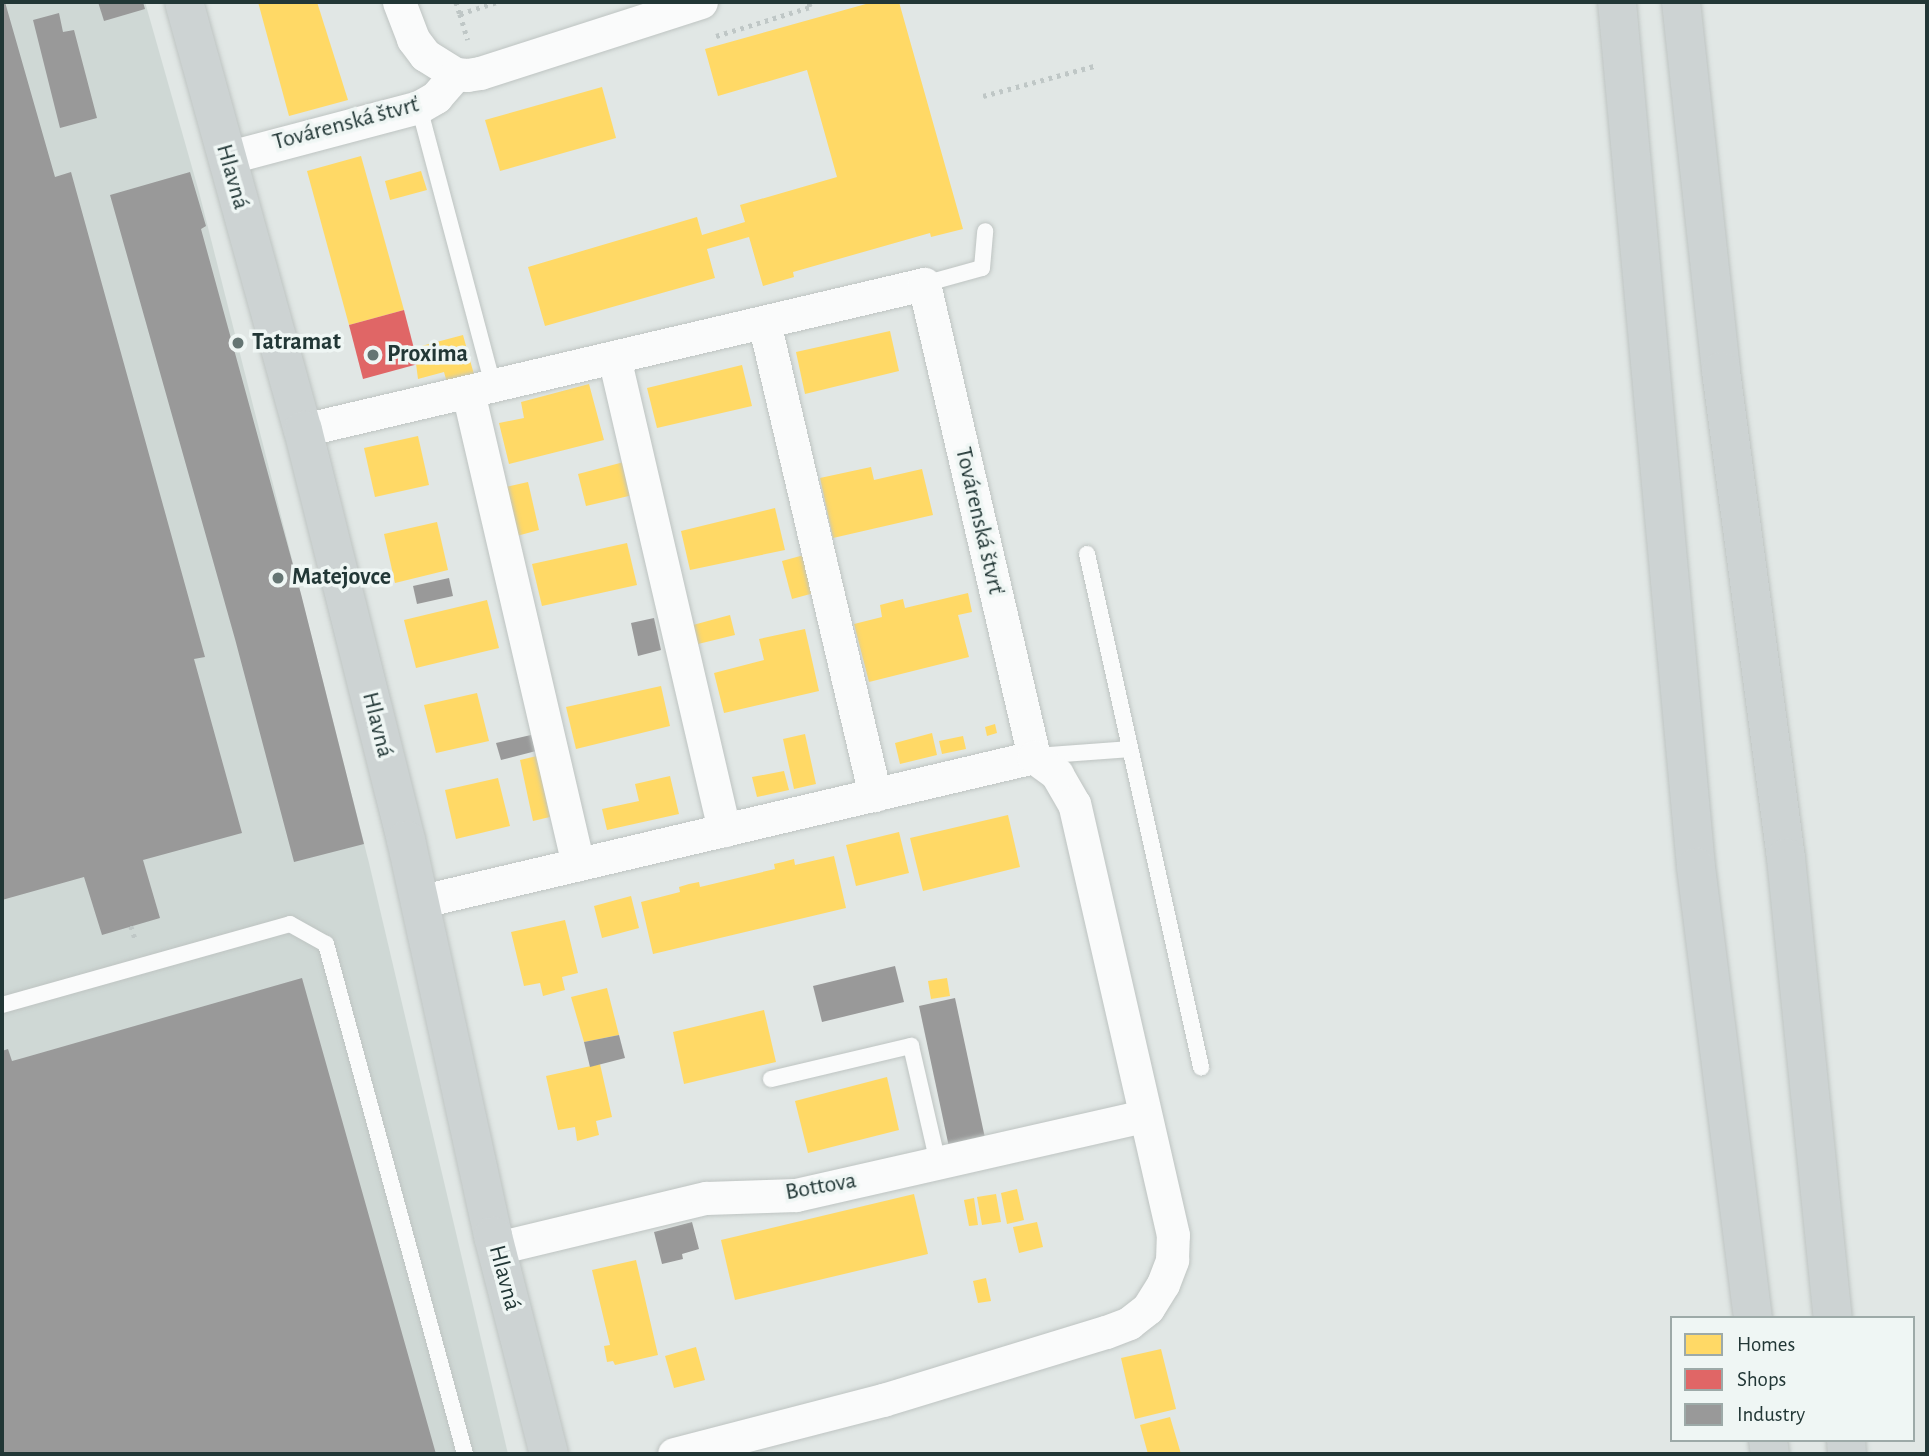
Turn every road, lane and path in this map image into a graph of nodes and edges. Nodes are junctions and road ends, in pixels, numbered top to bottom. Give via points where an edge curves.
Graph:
1 (184, 2) edge
2 (399, 2) edge
3 (456, 2) edge
4 (498, 2) edge
5 (701, 2) edge
6 (1617, 2) edge
7 (1681, 2) edge
8 (460, 14) junction
9 (463, 60) junction
10 (1094, 66) dead end
11 (983, 96) dead end
12 (418, 107) junction
13 (226, 158) junction
14 (985, 231) dead end
15 (924, 284) junction
16 (764, 322) junction
17 (614, 358) junction
18 (480, 389) junction
19 (303, 430) junction
20 (1087, 554) dead end
21 (1130, 748) junction
22 (1034, 757) junction
23 (874, 794) junction
24 (724, 830) junction
25 (578, 864) junction
26 (418, 902) junction
27 (2, 1005) edge
28 (1201, 1066) dead end
29 (771, 1079) dead end
30 (1144, 1116) junction
31 (938, 1163) junction
32 (497, 1248) junction
33 (1753, 1316) edge
34 (1833, 1316) edge
35 (466, 1454) edge
36 (550, 1454) edge
37 (674, 1454) edge

1 - 13 main road, Hlavná
2 - 9 street, Továrenská štvrť via 413,39 425,55
3 - 8 path
4 - 8 path
5 - 9 street via 480,74
6 - 33 main road via 1696,867
7 - 34 main road via 1721,372 1786,858
8 - 9 path
9 - 12 street, Továrenská štvrť via 436,97
10 - 11 path
12 - 13 street, Továrenská štvrť
12 - 18 lane
13 - 19 main road, Hlavná
14 - 15 lane via 982,268
15 - 16 street
15 - 22 street, Továrenská štvrť
16 - 17 street
16 - 23 street
17 - 18 street
17 - 24 street
18 - 19 street
18 - 25 street
19 - 26 main road, Hlavná
20 - 21 lane
21 - 22 lane
21 - 28 lane
22 - 23 street
22 - 30 street via 1057,774 1074,804
23 - 24 street
24 - 25 street
25 - 26 street
26 - 32 main road, Hlavná
27 - 35 lane via 290,924 326,944
29 - 31 lane via 911,1046
30 - 31 street, Bottova
30 - 37 street via 1173,1235 1172,1260 1147,1308 1129,1323 883,1400
31 - 32 street, Bottova via 796,1195 706,1198
32 - 36 main road, Hlavná

